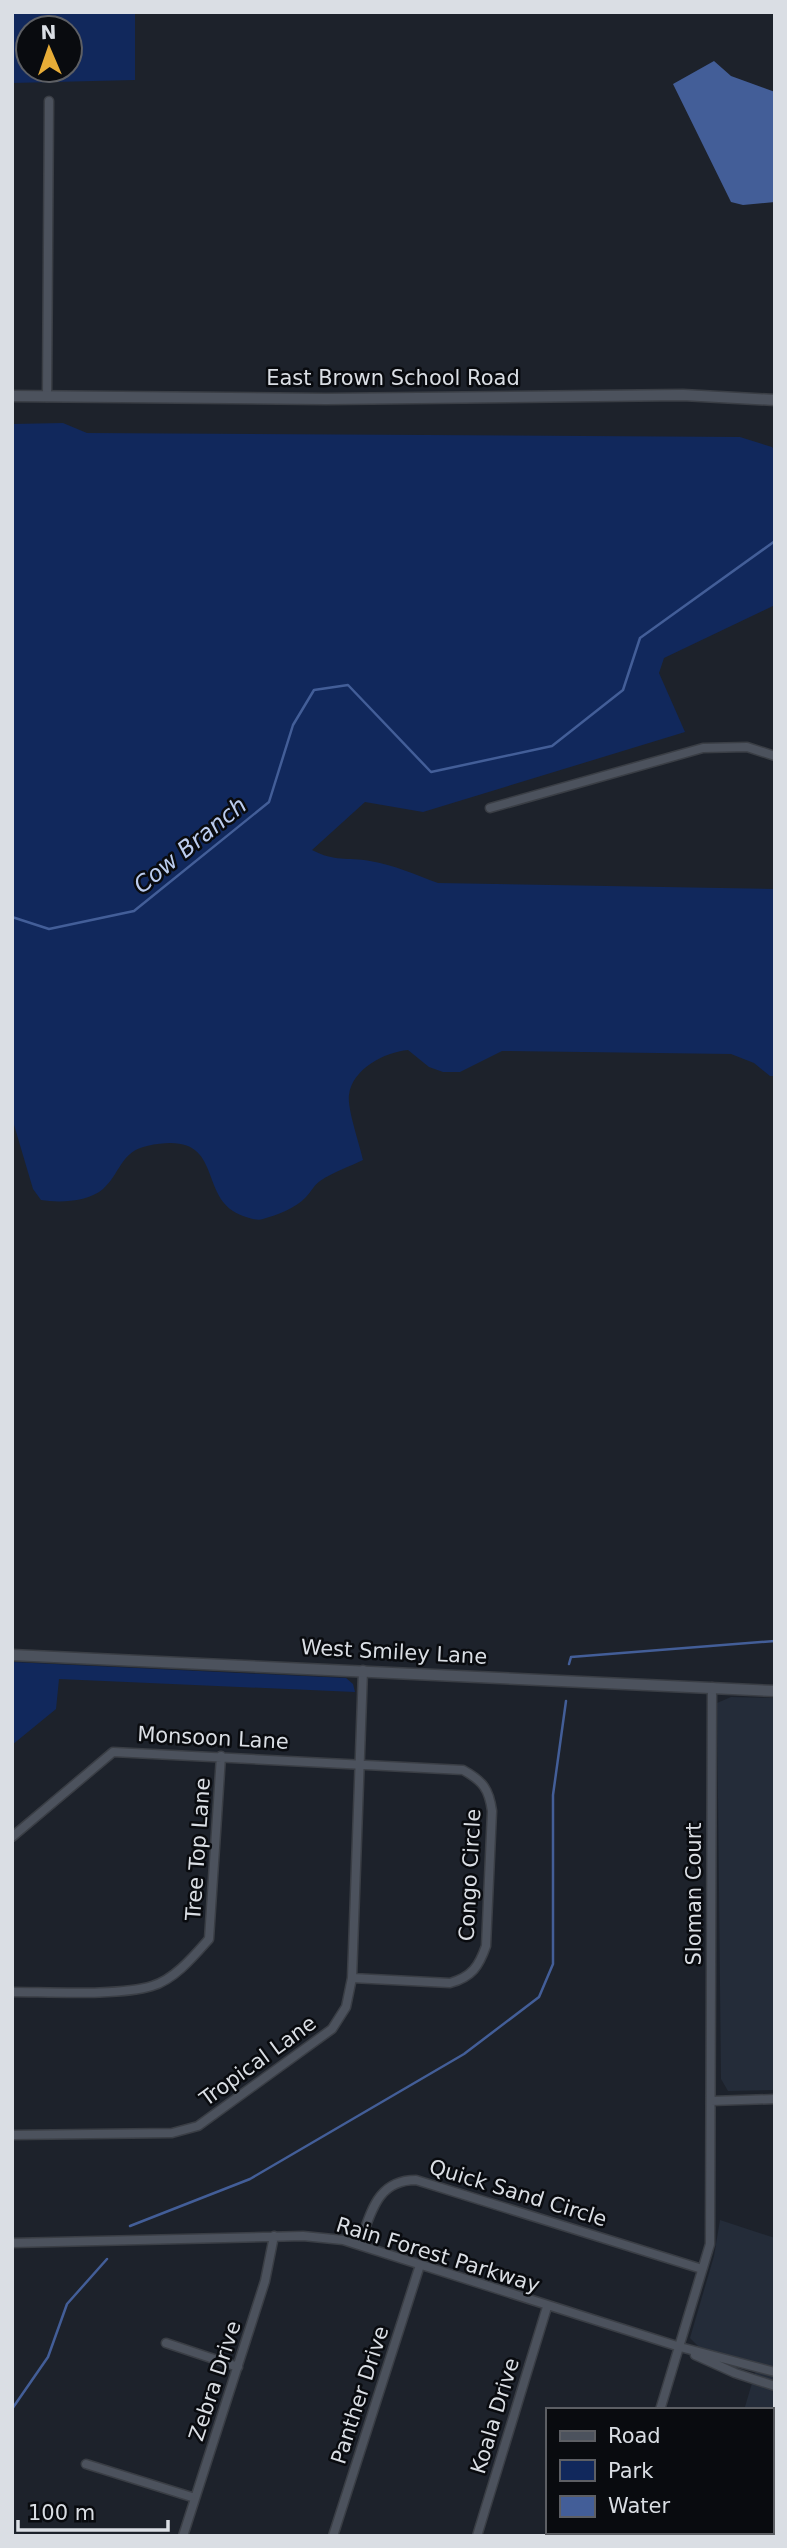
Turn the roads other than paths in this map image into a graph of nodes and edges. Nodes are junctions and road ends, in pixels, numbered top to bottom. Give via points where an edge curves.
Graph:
1 (50, 101) dead end
2 (12, 396) edge
3 (47, 397) junction
4 (775, 400) edge
5 (775, 756) edge
6 (490, 807) dead end
7 (12, 1655) edge
8 (363, 1670) junction
9 (712, 1687) junction
10 (775, 1691) edge
11 (221, 1756) junction
12 (359, 1763) junction
13 (12, 1837) edge
14 (352, 1978) junction
15 (12, 1992) edge
16 (775, 2099) edge
17 (711, 2101) junction
18 (12, 2135) edge
19 (274, 2236) junction
20 (12, 2244) edge
21 (359, 2245) junction
22 (421, 2265) junction
23 (702, 2269) junction
24 (547, 2307) junction
25 (166, 2343) dead end
26 (680, 2347) junction
27 (238, 2367) junction
28 (775, 2372) edge
29 (775, 2386) edge
30 (661, 2408) edge
31 (86, 2463) dead end
32 (195, 2498) junction
33 (183, 2536) edge
34 (333, 2536) edge
35 (477, 2536) edge

1 - 3 street
2 - 3 street, East Brown School Road
3 - 4 street, East Brown School Road via 683,395
5 - 6 street via 747,747 703,748
7 - 8 street, West Smiley Lane
8 - 9 street, West Smiley Lane
8 - 12 street, Tropical Lane
9 - 10 street, West Smiley Lane
9 - 17 street, Sloman Court
11 - 12 street, Monsoon Lane
11 - 13 street, Monsoon Lane via 113,1752
11 - 15 street, Tree Top Lane via 211,1925 202,1947 154,1986
12 - 14 street, Tropical Lane
12 - 14 street, Congo Circle via 463,1770 481,1780 492,1811 486,1946 479,1965 462,1980 450,1983
14 - 18 street, Tropical Lane via 346,2007 332,2029 198,2126 172,2133
16 - 17 street
17 - 23 street, Sloman Court via 710,2244
19 - 20 street, Rain Forest Parkway
19 - 21 street, Rain Forest Parkway via 322,2237
19 - 27 street, Zebra Drive
21 - 22 street, Rain Forest Parkway
21 - 23 street, Quick Sand Circle via 384,2191 392,2183 416,2180
22 - 24 street, Rain Forest Parkway
22 - 34 street, Panther Drive
23 - 26 street, Sloman Court
24 - 26 street, Rain Forest Parkway
24 - 35 street, Koala Drive
25 - 27 street
26 - 28 street, Rain Forest Parkway
26 - 29 street, Rain Forest Parkway
26 - 30 street, Sloman Court
27 - 32 street, Zebra Drive
31 - 32 street
32 - 33 street, Zebra Drive

